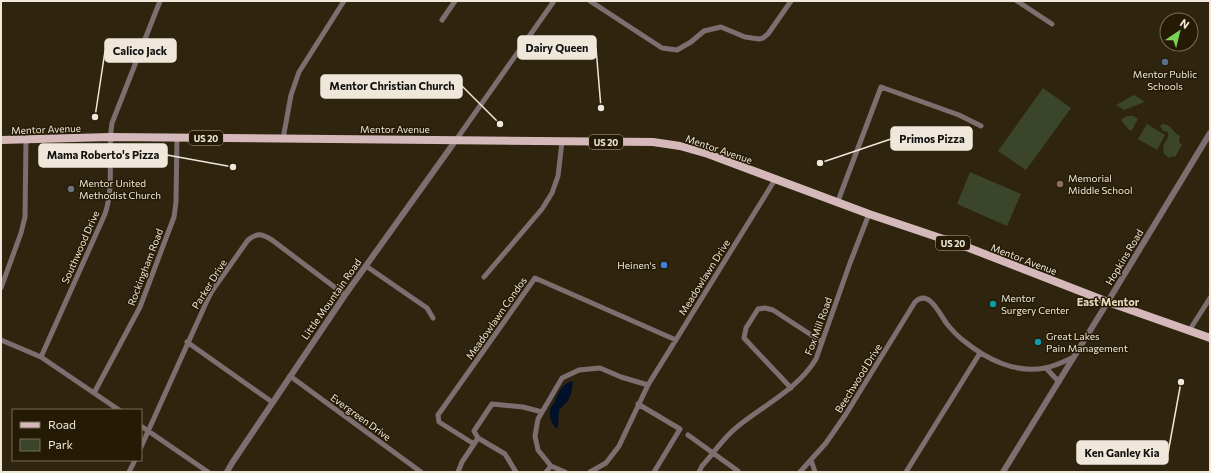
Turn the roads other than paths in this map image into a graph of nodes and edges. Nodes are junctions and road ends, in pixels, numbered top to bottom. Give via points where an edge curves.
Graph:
1 (160, 1) edge
2 (344, 1) edge
3 (456, 1) edge
4 (554, 1) edge
5 (590, 1) edge
6 (791, 1) edge
7 (1017, 1) edge
8 (442, 20) dead end
9 (1052, 24) dead end
10 (980, 126) dead end
11 (1210, 133) edge
12 (110, 137) junction
13 (177, 137) junction
14 (26, 139) junction
15 (283, 139) junction
16 (1, 140) edge
17 (456, 140) junction
18 (562, 142) junction
19 (776, 178) junction
20 (838, 201) junction
21 (869, 214) junction
22 (366, 266) junction
23 (484, 276) dead end
24 (1, 288) edge
25 (345, 295) junction
26 (1210, 298) edge
27 (1108, 302) junction
28 (433, 318) dead end
29 (1189, 331) junction
30 (1210, 338) edge
31 (1, 340) edge
32 (676, 340) junction
33 (187, 342) junction
34 (822, 342) junction
35 (980, 353) junction
36 (41, 357) junction
37 (1075, 357) junction
38 (1046, 368) junction
39 (290, 376) junction
40 (1059, 382) junction
41 (648, 385) junction
42 (791, 388) junction
43 (94, 393) junction
44 (272, 402) junction
45 (638, 404) junction
46 (118, 409) edge
47 (542, 412) junction
48 (142, 427) edge
49 (149, 432) junction
50 (688, 435) dead end
51 (478, 438) junction
52 (474, 444) junction
53 (142, 445) edge
54 (714, 453) junction
55 (811, 460) junction
56 (134, 461) edge
57 (551, 466) junction
58 (738, 471) dead end
59 (129, 472) edge
60 (208, 472) edge
61 (227, 472) edge
62 (421, 472) edge
63 (458, 472) edge
64 (516, 472) edge
65 (546, 472) edge
66 (565, 472) edge
67 (590, 472) edge
68 (654, 472) edge
69 (699, 472) edge
70 (800, 472) edge
71 (815, 472) edge
72 (906, 472) edge
73 (1003, 472) edge

1 - 12 street, Southwood Drive via 112,123
2 - 15 street via 299,72 291,95
3 - 8 street
4 - 17 street
5 - 6 street via 662,48 677,50 704,30 721,27 746,37 763,38
7 - 9 street
10 - 20 street via 959,115 881,87
11 - 27 street, Hopkins Road
12 - 13 main road, Mentor Avenue / US 20
12 - 14 main road, Mentor Avenue / US 20
12 - 36 street, Southwood Drive via 108,204
13 - 15 main road, Mentor Avenue / US 20
13 - 43 street, Rockingham Road via 174,218 140,308
14 - 16 main road, Mentor Avenue / US 20
14 - 24 street via 25,217
15 - 17 main road, Mentor Avenue / US 20
17 - 18 main road, Mentor Avenue / US 20
17 - 22 street, Little Mountain Road
18 - 19 main road, Mentor Avenue / US 20 via 653,142 680,146
18 - 23 street via 558,176 552,194
19 - 20 main road, Mentor Avenue / US 20
19 - 32 street, Meadowlawn Drive
20 - 21 main road, Mentor Avenue / US 20
21 - 27 main road, Mentor Avenue / US 20 via 964,246
21 - 34 street, Fox Mill Road
22 - 25 street, Little Mountain Road
22 - 28 street via 427,308
25 - 33 street, Parker Drive via 272,240 264,235 254,236 248,240 212,291
25 - 39 street, Little Mountain Road
26 - 29 street
27 - 29 main road, Mentor Avenue / US 20
27 - 37 street, Hopkins Road
29 - 30 main road, Mentor Avenue / US 20
31 - 36 street
32 - 41 street, Meadowlawn Drive
32 - 52 street, Meadowlawn Condos via 535,278 438,415 439,422
33 - 44 street
33 - 49 street, Parker Drive
34 - 42 street, Fox Mill Road via 811,368
34 - 42 street via 773,310 758,309 746,328 744,338
35 - 38 street via 1014,367
35 - 55 street, Beechwood Drive via 954,333 934,303 921,298 915,302 855,402
35 - 72 street
36 - 43 street
37 - 38 street
37 - 40 street, Hopkins Road
38 - 40 street
39 - 44 street, Little Mountain Road
39 - 62 street, Evergreen Drive
40 - 73 street, Hopkins Road
41 - 45 street, Meadowlawn Drive
41 - 47 street via 600,368 580,370 562,378
42 - 54 street, Fox Mill Road via 735,428
43 - 46 street
44 - 61 street, Little Mountain Road
45 - 67 street, Meadowlawn Drive via 618,446 606,463
45 - 68 street via 680,429
47 - 51 street via 492,404 474,431
47 - 57 street via 535,436 538,450
48 - 49 street
49 - 53 street, Parker Drive
49 - 60 street
50 - 54 street
51 - 52 street
51 - 64 street via 505,454
52 - 63 street
54 - 58 street
54 - 69 street, Fox Mill Road
55 - 70 street, Beechwood Drive
55 - 71 street
56 - 59 street
57 - 65 street
57 - 66 street

